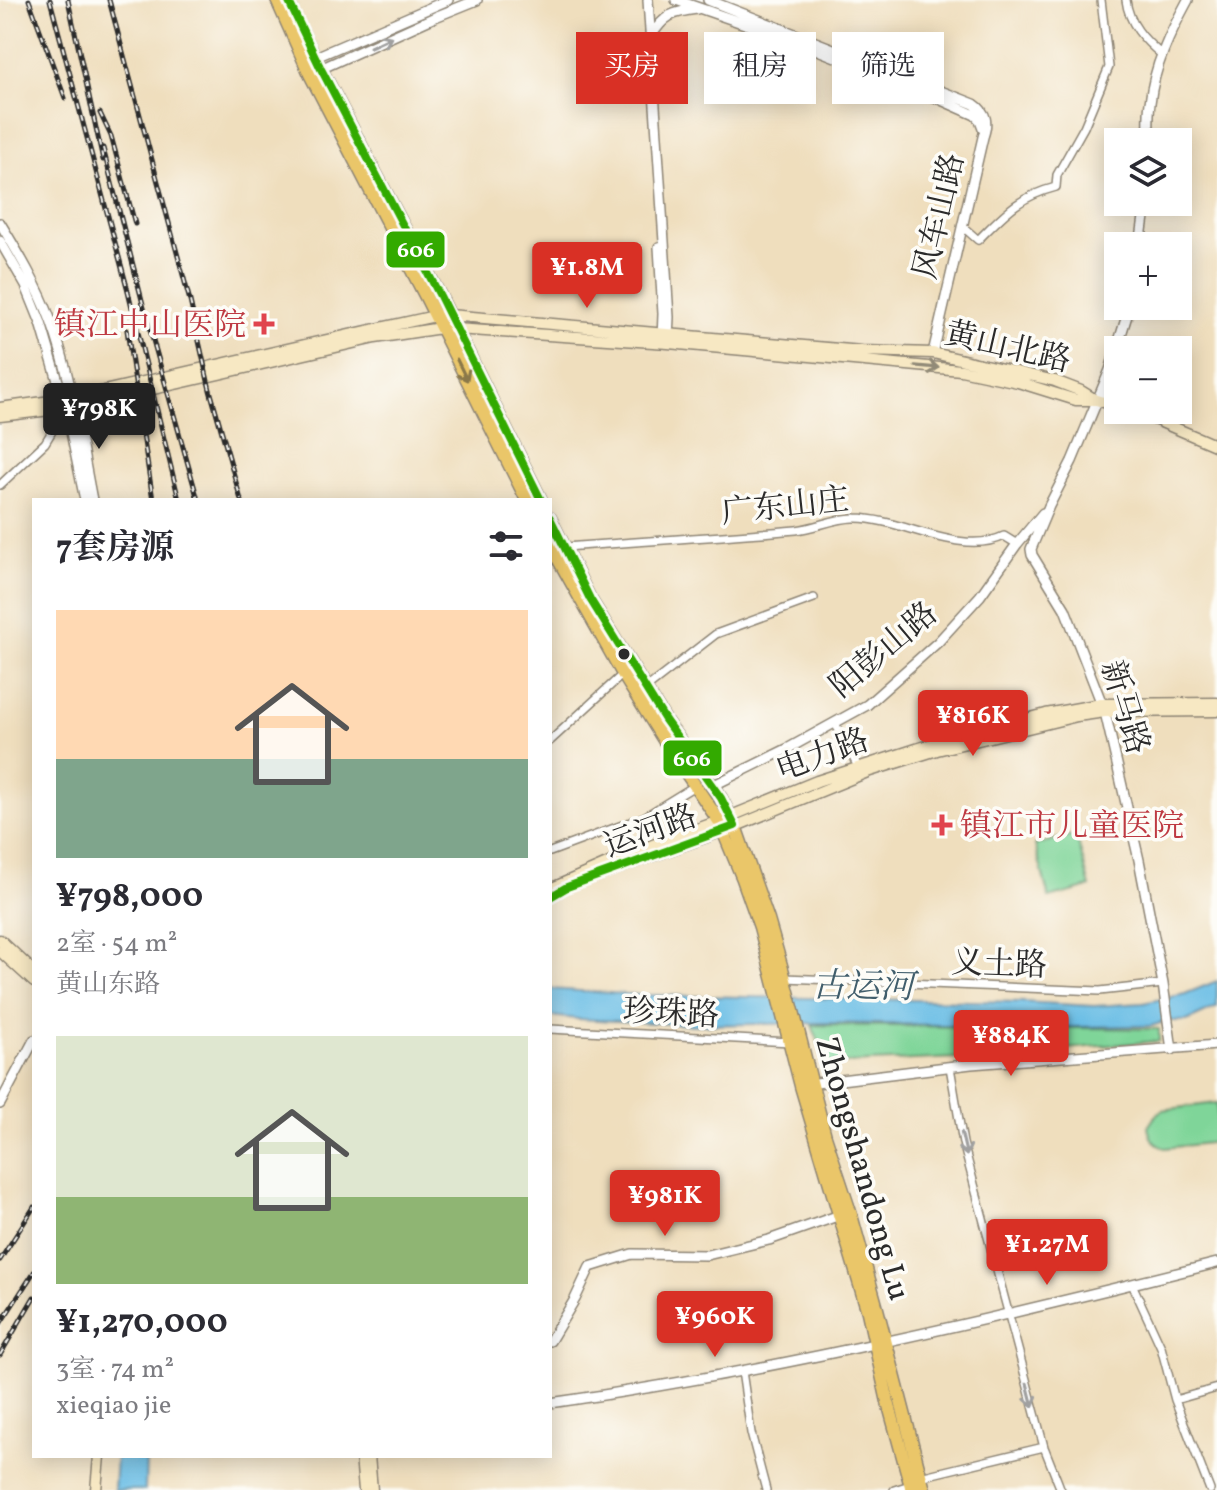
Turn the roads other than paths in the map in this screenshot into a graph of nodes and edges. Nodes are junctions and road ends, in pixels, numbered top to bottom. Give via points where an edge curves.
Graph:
1 (277, 0) edge
2 (288, 0) edge
3 (448, 0) edge
4 (477, 0) edge
5 (646, 0) edge
6 (676, 0) edge
7 (1101, 0) edge
8 (1126, 0) edge
9 (1188, 0) edge
10 (705, 4) edge
11 (432, 8) edge
12 (650, 32) edge
13 (654, 32) edge
14 (1162, 55) junction
15 (312, 66) junction
16 (656, 104) edge
17 (1149, 128) edge
18 (0, 223) edge
19 (962, 226) junction
20 (0, 241) edge
21 (1126, 320) edge
22 (438, 322) junction
23 (452, 322) junction
24 (665, 338) junction
25 (933, 353) junction
26 (1096, 400) junction
27 (1104, 402) edge
28 (69, 403) junction
29 (0, 408) edge
30 (0, 416) edge
31 (1166, 424) edge
32 (1217, 446) edge
33 (0, 485) edge
34 (85, 498) edge
35 (92, 498) edge
36 (526, 498) edge
37 (540, 498) edge
38 (1049, 506) junction
39 (1017, 544) junction
40 (556, 547) edge
41 (814, 598) dead end
42 (623, 674) junction
43 (645, 689) junction
44 (1217, 703) edge
45 (1103, 708) junction
46 (1217, 711) edge
47 (835, 723) junction
48 (552, 739) edge
49 (858, 767) junction
50 (696, 785) junction
51 (712, 786) junction
52 (727, 824) junction
53 (552, 851) edge
54 (552, 888) edge
55 (552, 896) edge
56 (0, 940) edge
57 (0, 951) edge
58 (32, 970) edge
59 (32, 980) edge
60 (783, 984) junction
61 (1163, 984) junction
62 (793, 1028) junction
63 (552, 1029) edge
64 (32, 1037) edge
65 (790, 1042) junction
66 (32, 1044) edge
67 (1217, 1045) edge
68 (1172, 1050) junction
69 (950, 1067) junction
70 (806, 1084) junction
71 (0, 1095) edge
72 (0, 1104) edge
73 (840, 1215) junction
74 (1217, 1263) edge
75 (1132, 1284) junction
76 (1009, 1313) junction
77 (552, 1338) edge
78 (879, 1343) junction
79 (742, 1371) junction
80 (1217, 1388) edge
81 (1175, 1400) junction
82 (552, 1403) edge
83 (1044, 1447) junction
84 (101, 1458) edge
85 (361, 1458) edge
86 (369, 1458) edge
87 (917, 1485) edge
88 (98, 1490) edge
89 (364, 1490) edge
90 (372, 1490) edge
91 (766, 1490) edge
92 (894, 1490) edge
93 (1061, 1490) edge
94 (1210, 1490) edge

1 - 15 main road
2 - 15 main road
3 - 11 street
4 - 11 street
5 - 12 street
5 - 24 street
6 - 10 street
7 - 19 street via 1109,67 1056,187 1015,204 978,240
8 - 14 street via 1129,18 1142,39
9 - 14 street
10 - 13 street via 665,17
10 - 19 street, 风车山路 via 975,115 983,137
11 - 15 street
14 - 17 street via 1149,105
15 - 22 main road
15 - 23 main road
16 - 24 street via 669,302
18 - 28 street via 34,280 51,322
19 - 25 street, 风车山路
20 - 28 street via 26,286
21 - 26 street, 新马路
22 - 23 main road, 黄山北路
22 - 28 main road, 黄山北路
22 -> 36 main road
23 - 24 main road, 黄山北路
23 - 37 main road
24 - 25 main road, 黄山北路
24 -> 26 main road, 黄山北路 via 961,370 1076,400
25 - 26 main road, 黄山北路 via 1055,381
26 - 27 main road
26 - 38 street, 新马路
28 - 29 main road
28 - 30 main road
28 - 33 street via 45,443
28 - 34 street
28 - 35 street
31 - 32 main road
38 - 39 street, 阳彭山路
38 - 45 street, 新马路 via 1032,555 1066,611
39 - 40 street, 广东山庄 via 1004,536 965,544 854,517 800,530
39 - 47 street, 阳彭山路 via 938,642 867,705
40 - 42 main road
40 - 43 main road
41 - 43 street via 716,634
42 - 48 street
42 - 50 main road
43 - 51 main road
44 - 45 main road, 电力路
45 - 46 main road, 电力路
45 - 49 main road, 电力路 via 1046,714
45 - 52 main road, 电力路 via 937,750
45 - 61 street, 新马路
47 - 49 street
47 - 51 street, 阳彭山路
49 - 52 main road, 电力路
50 - 52 main road
50 - 53 street via 644,817
51 - 52 main road
52 - 54 main road, 运河路 via 639,850
52 - 55 main road, 运河路
52 - 60 main road, Zhongshandong Lu via 768,920
56 - 58 main road
57 - 59 main road
60 - 61 street, 义土路 via 1100,991
60 - 62 main road, Zhongshandong Lu
61 - 68 street, 新马路
62 - 65 main road, Zhongshandong Lu
62 - 70 main road, Zhongshandong Lu
63 - 65 street, 珍珠路
64 - 71 street
65 - 70 main road, Zhongshandong Lu
66 - 72 street
67 - 68 street
68 - 69 street
69 - 70 street
69 -> 76 street via 963,1143
70 - 73 main road, Zhongshandong Lu
70 - 78 main road, Zhongshandong Lu via 868,1275
73 - 77 street via 707,1255 632,1254 590,1267
73 - 78 main road, Zhongshandong Lu
74 - 75 street
75 - 76 street
75 - 81 street via 1161,1347
76 - 78 street
76 -> 83 street
78 - 79 street
78 - 87 main road, Zhongshandong Lu
79 - 82 street
79 - 91 street
80 - 81 street
81 - 94 street
83 - 87 street
83 - 93 street
84 - 88 main road
85 - 89 main road
86 - 90 main road
87 - 92 street

